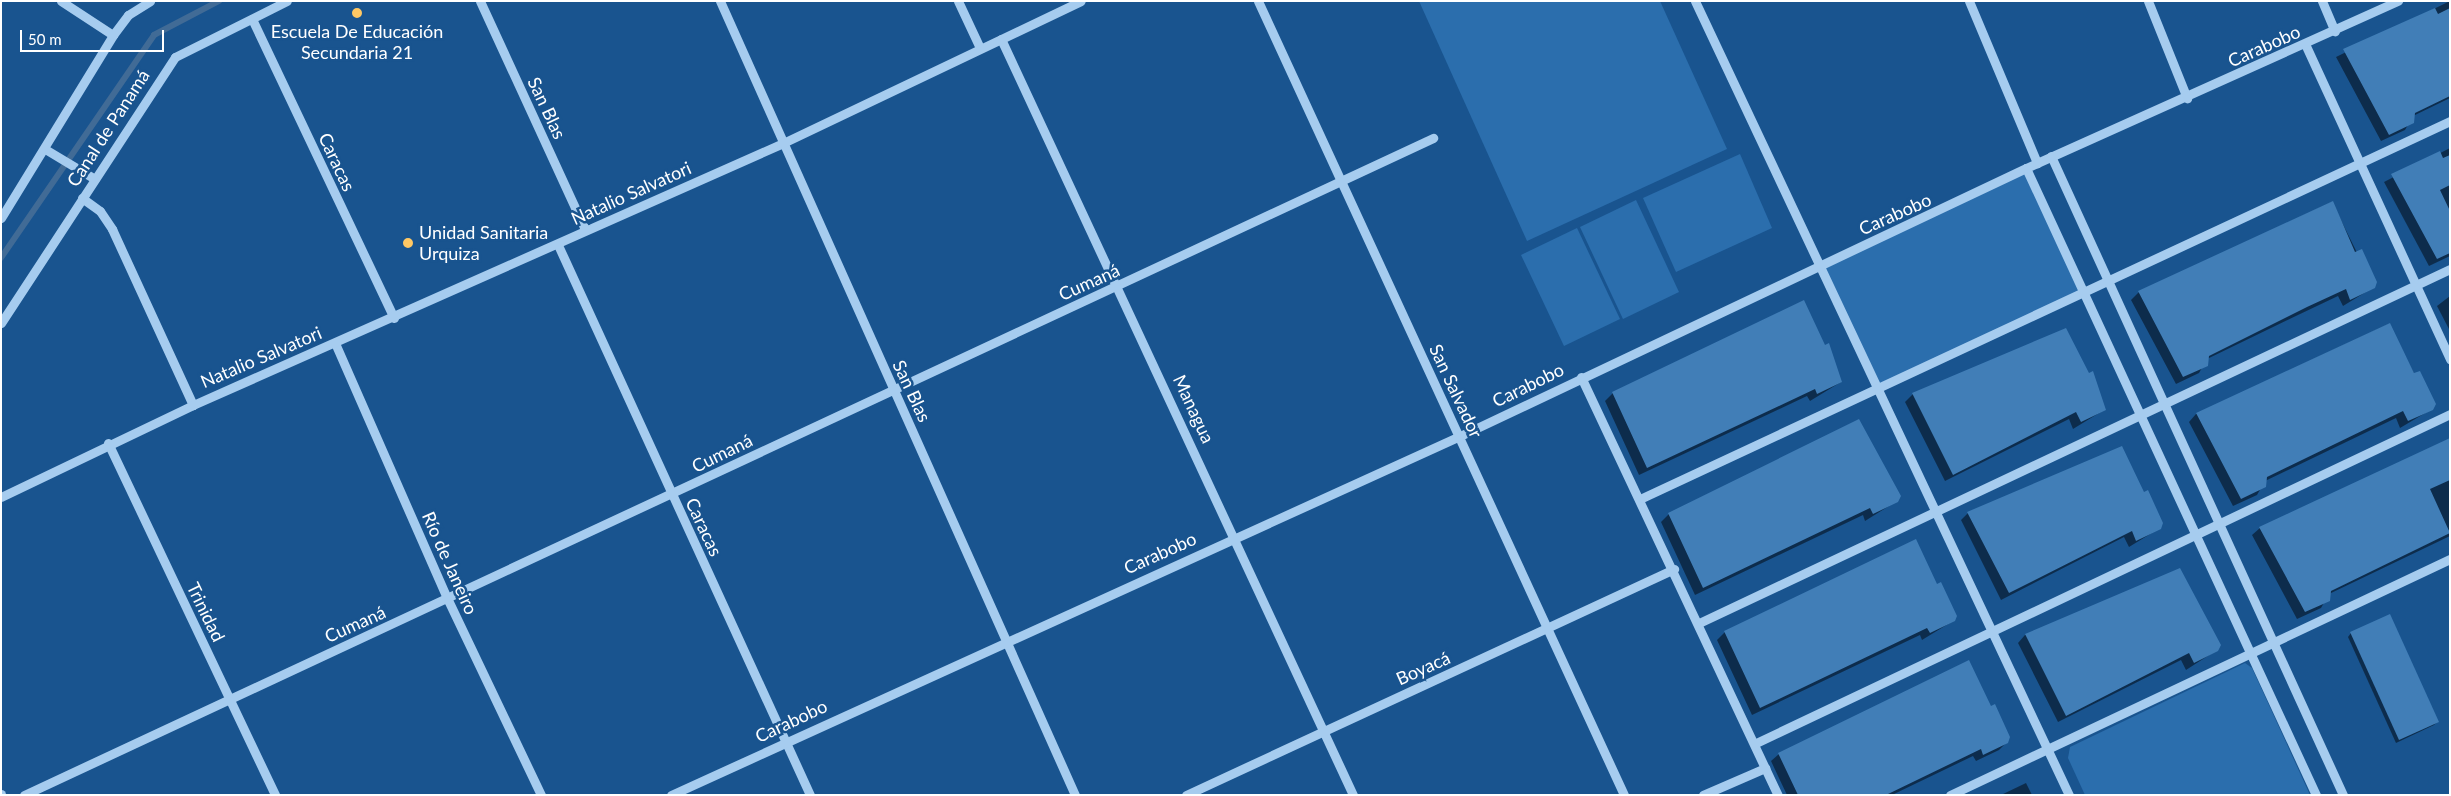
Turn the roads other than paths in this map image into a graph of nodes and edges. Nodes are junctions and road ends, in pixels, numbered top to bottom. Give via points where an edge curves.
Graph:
1 (61, 1) edge
2 (150, 1) edge
3 (288, 1) edge
4 (480, 1) edge
5 (720, 1) edge
6 (958, 1) edge
7 (1081, 1) edge
8 (1258, 1) edge
9 (1695, 1) edge
10 (1969, 1) edge
11 (2148, 1) edge
12 (2322, 1) edge
13 (2398, 1) edge
14 (252, 19) junction
15 (2335, 31) junction
16 (113, 35) junction
17 (1001, 38) junction
18 (2306, 46) junction
19 (980, 48) junction
20 (2187, 98) junction
21 (2450, 121) edge
22 (1433, 138) dead end
23 (781, 144) junction
24 (46, 149) junction
25 (2052, 156) junction
26 (2037, 163) junction
27 (2358, 164) junction
28 (2026, 168) junction
29 (95, 179) junction
30 (1341, 184) junction
31 (82, 198) junction
32 (1, 218) edge
33 (584, 229) junction
34 (558, 245) junction
35 (1822, 265) junction
36 (2450, 269) edge
37 (2111, 280) junction
38 (1119, 286) junction
39 (2414, 286) junction
40 (2084, 292) junction
41 (394, 318) junction
42 (1, 323) edge
43 (335, 343) junction
44 (2450, 359) edge
45 (1581, 377) junction
46 (892, 388) junction
47 (1879, 389) junction
48 (2166, 404) junction
49 (193, 405) junction
50 (2450, 414) edge
51 (2142, 415) junction
52 (1460, 436) junction
53 (108, 444) junction
54 (672, 496) junction
55 (1, 497) edge
56 (1642, 498) junction
57 (1937, 509) junction
58 (2220, 520) junction
59 (2195, 532) junction
60 (1235, 536) junction
61 (2450, 558) edge
62 (1674, 569) junction
63 (448, 600) junction
64 (1699, 623) junction
65 (1550, 629) junction
66 (1993, 630) junction
67 (2274, 639) junction
68 (1008, 640) junction
69 (2250, 650) junction
70 (229, 698) junction
71 (1323, 730) junction
72 (785, 742) junction
73 (1756, 743) junction
74 (2046, 748) junction
75 (1765, 768) junction
76 (24, 795) edge
77 (274, 795) edge
78 (541, 795) edge
79 (671, 795) edge
80 (810, 795) edge
81 (1075, 795) edge
82 (1186, 795) edge
83 (1353, 795) edge
84 (1624, 795) edge
85 (1703, 795) edge
86 (1778, 795) edge
87 (1950, 795) edge
88 (2069, 795) edge
89 (2316, 795) edge
90 (2343, 795) edge

1 - 16 street
2 - 16 street via 128,15
3 - 14 street, Canal de Panamá
4 - 33 street, San Blas
5 - 23 street, San Blas
6 - 19 street
7 - 17 street, Natalio Salvatori
8 - 30 street, San Salvador
9 - 35 street
10 - 26 street
11 - 20 street
12 - 15 street
13 - 15 street, Carabobo
14 - 29 street, Canal de Panamá via 175,57
14 - 41 street, Caracas
15 - 18 street, Carabobo
16 - 24 street
17 - 19 street, Natalio Salvatori
17 - 38 street, Managua
18 - 20 street, Carabobo
18 - 27 street
19 - 23 street, Natalio Salvatori
20 - 25 street, Carabobo
21 - 27 street
22 - 30 street, Cumaná
23 - 33 street, Natalio Salvatori
23 - 46 street, San Blas
24 - 29 street
24 - 32 street
25 - 26 street, Carabobo
25 - 37 street
26 - 28 street, Carabobo
27 - 37 street
27 - 39 street
28 - 35 street, Carabobo
28 - 40 street
29 - 31 street, Canal de Panamá
30 - 38 street, Cumaná
30 - 52 street, San Salvador
31 - 42 street, Canal de Panamá
31 - 49 street via 100,211 112,229
33 - 34 street, Natalio Salvatori
34 - 41 street, Natalio Salvatori
34 - 54 street, Caracas
35 - 45 street, Carabobo
35 - 47 street
36 - 39 street
37 - 40 street
37 - 48 street
38 - 46 street, Cumaná
38 - 60 street, Managua
39 - 44 street
39 - 48 street
40 - 47 street
40 - 51 street
41 - 43 street, Natalio Salvatori
43 - 49 street, Natalio Salvatori
43 - 63 street, Río de Janeiro
45 - 52 street, Carabobo
45 - 56 street
46 - 54 street, Cumaná
46 - 68 street, San Blas
47 - 56 street
47 - 57 street
48 - 51 street
48 - 58 street
49 - 53 street, Natalio Salvatori
50 - 58 street
51 - 57 street
51 - 59 street
52 - 60 street, Carabobo
52 - 65 street, San Salvador
53 - 55 street, Natalio Salvatori
53 - 70 street, Trinidad
54 - 63 street, Cumaná
54 - 72 street, Caracas
56 - 62 street
57 - 64 street
57 - 66 street
58 - 59 street
58 - 67 street
59 - 66 street
59 - 69 street
60 - 68 street, Carabobo
60 - 71 street, Managua
61 - 67 street
62 - 64 street
62 - 65 street, Boyacá
63 - 70 street, Cumaná
63 - 78 street, Río de Janeiro
64 - 73 street
65 - 71 street, Boyacá
65 - 84 street, San Salvador
66 - 73 street
66 - 74 street
67 - 69 street
67 - 90 street
68 - 72 street, Carabobo
68 - 81 street, San Blas
69 - 74 street
69 - 89 street
70 - 76 street, Cumaná
70 - 77 street, Trinidad
71 - 82 street, Boyacá
71 - 83 street, Managua
72 - 79 street, Carabobo
72 - 80 street, Caracas
73 - 75 street
74 - 87 street
74 - 88 street
75 - 85 street
75 - 86 street

